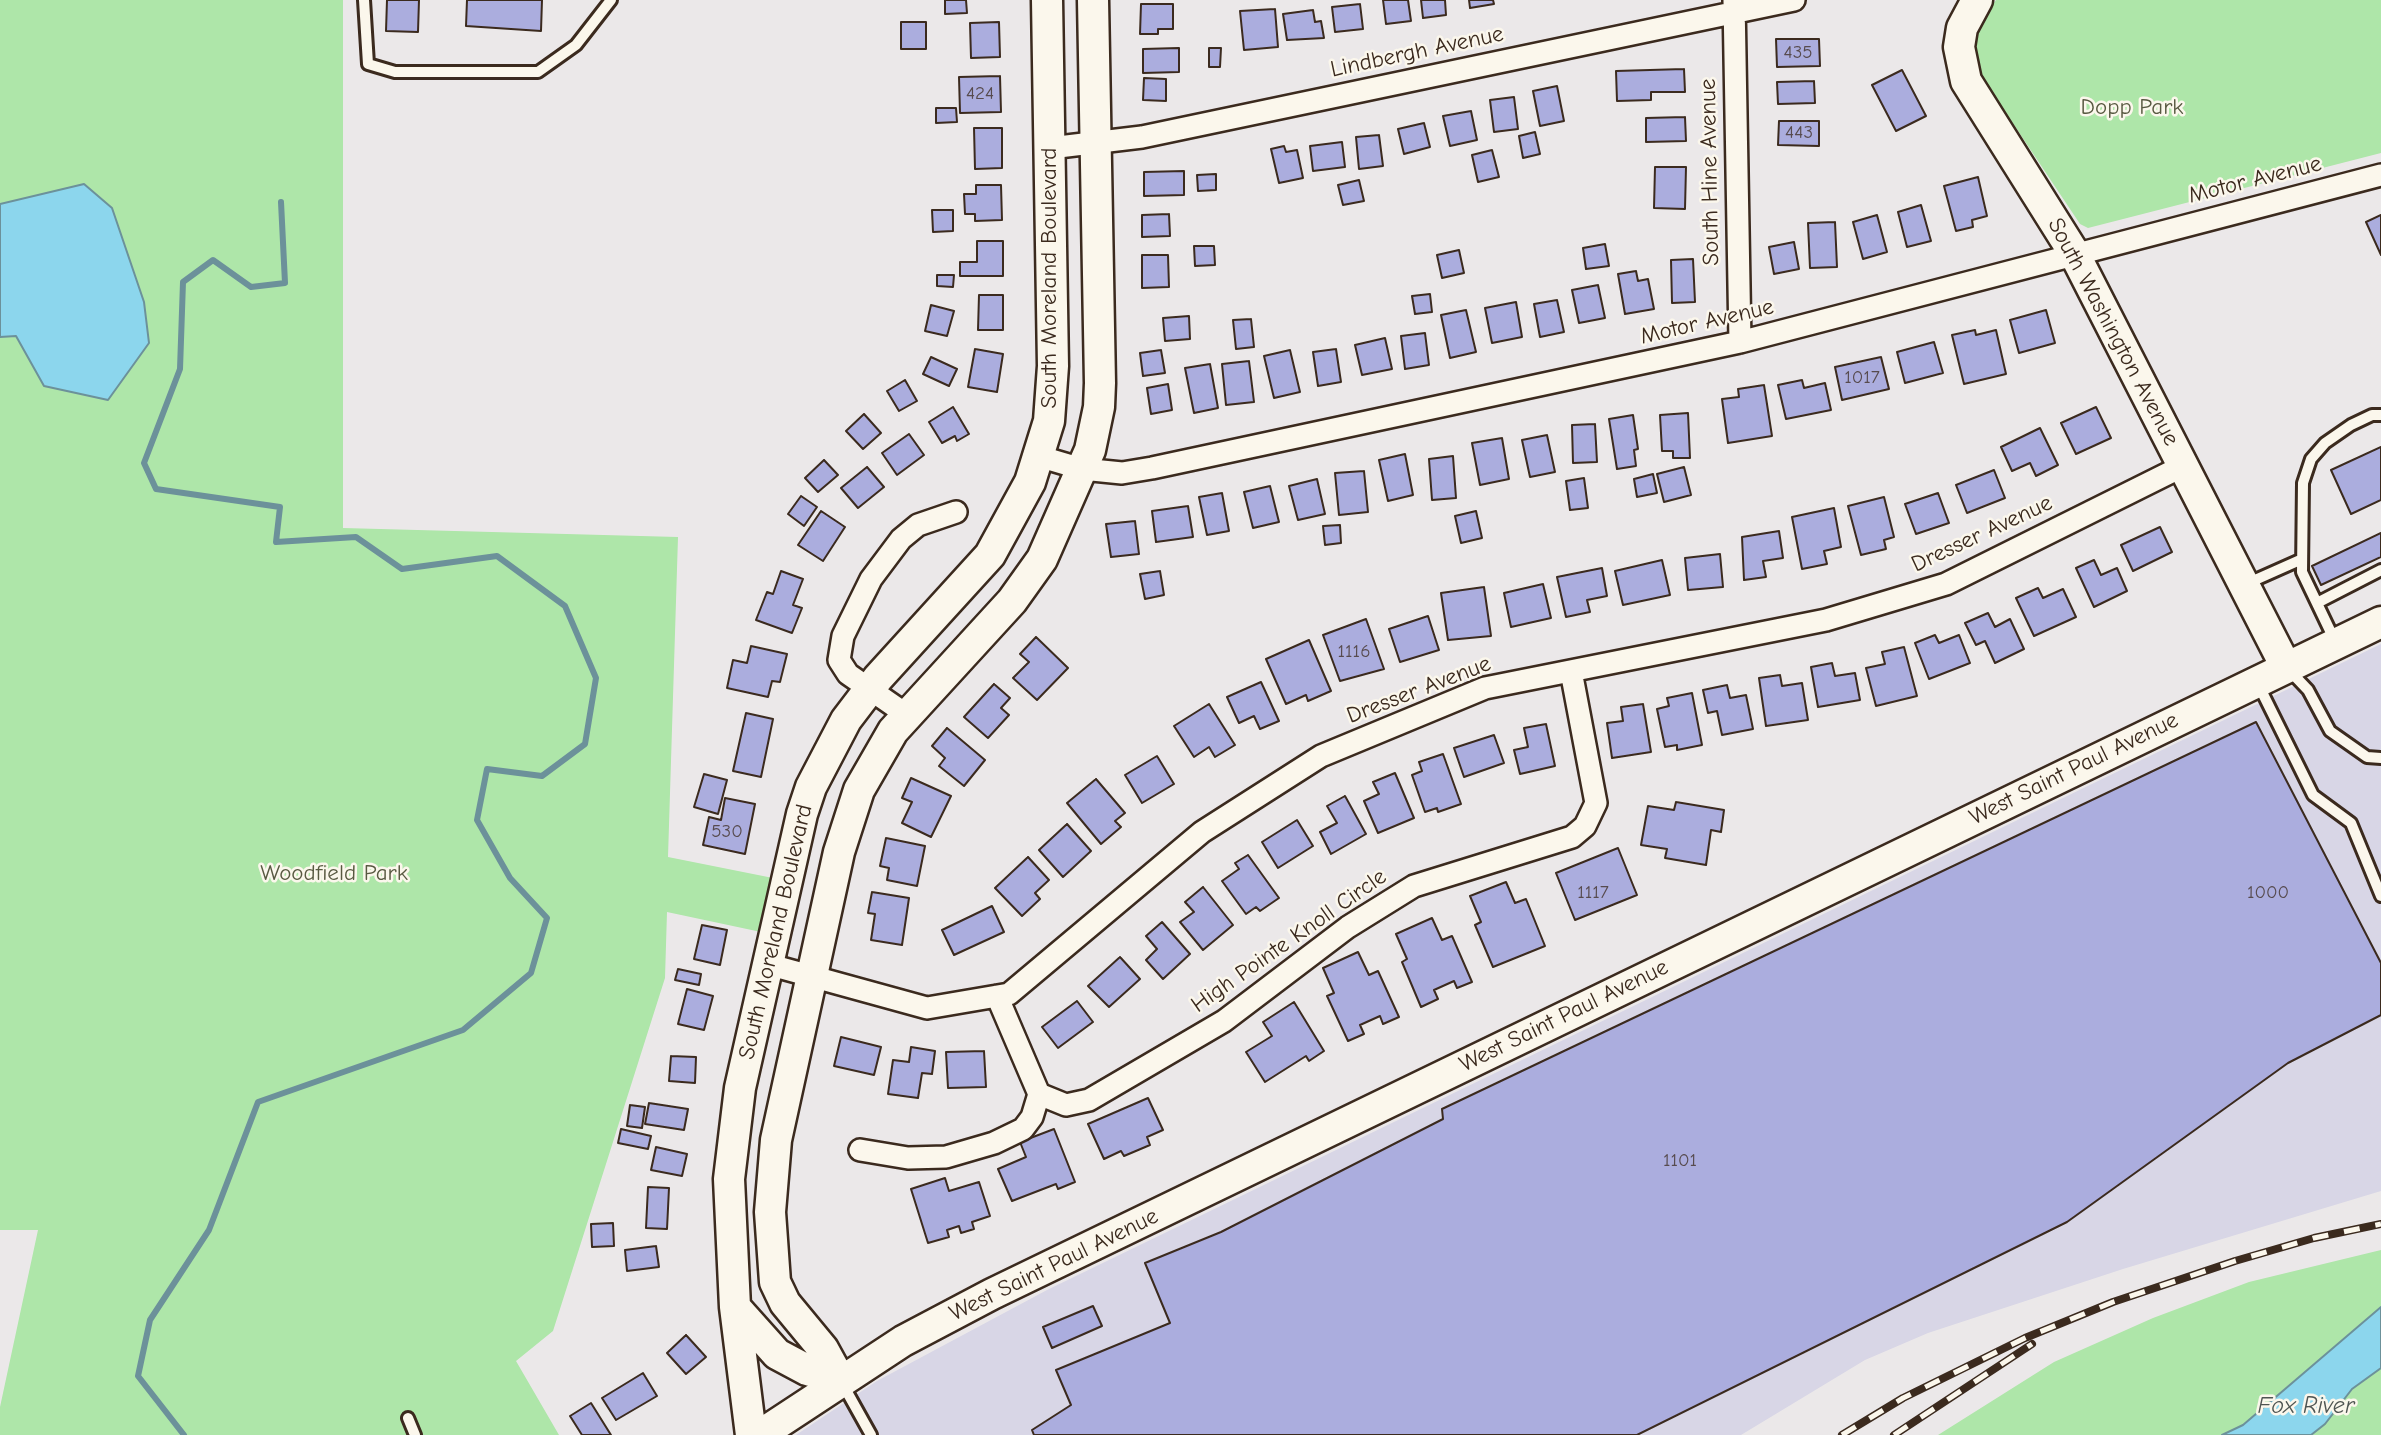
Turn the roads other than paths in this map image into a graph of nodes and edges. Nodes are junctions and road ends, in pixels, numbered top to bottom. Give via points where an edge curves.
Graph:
1 (364, 0) edge
2 (611, 0) edge
3 (1047, 0) edge
4 (1093, 0) edge
5 (1794, 0) edge
6 (1970, 2) edge
7 (1734, 5) edge
8 (1095, 145) junction
9 (1050, 148) junction
10 (2381, 175) edge
11 (2074, 253) junction
12 (1740, 342) junction
13 (2381, 415) edge
14 (1038, 456) junction
15 (2183, 466) junction
16 (1082, 469) junction
17 (956, 512) dead end
18 (2300, 560) junction
19 (2381, 570) edge
20 (2244, 585) junction
21 (2317, 603) junction
22 (2381, 622) edge
23 (2336, 643) junction
24 (2286, 667) junction
25 (1572, 671) junction
26 (2257, 682) junction
27 (869, 690) junction
28 (907, 715) junction
29 (2381, 758) edge
30 (2381, 897) edge
31 (767, 964) junction
32 (811, 977) junction
33 (998, 996) junction
34 (1040, 1094) junction
35 (860, 1150) dead end
36 (771, 1238) junction
37 (730, 1242) junction
38 (735, 1307) junction
39 (840, 1380) junction
40 (408, 1418) dead end
41 (415, 1435) edge
42 (751, 1435) edge
43 (760, 1435) edge
44 (871, 1435) edge

1 - 2 lane via 368,64 395,72 538,72 576,45
3 - 9 street, South Moreland Boulevard
4 - 8 street, South Moreland Boulevard
5 - 7 street, Lindbergh Avenue
6 - 11 street, South Washington Avenue via 1959,47 1966,81
7 - 8 street, Lindbergh Avenue
7 - 12 street, South Hine Avenue
8 - 9 street, Lindbergh Avenue
8 - 16 street, South Moreland Boulevard via 1099,408
9 - 14 street, South Moreland Boulevard via 1053,366 1051,407
10 - 11 street, Motor Avenue
11 - 12 street, Motor Avenue
11 - 15 street, South Washington Avenue
12 - 16 street, Motor Avenue via 1152,468 1122,473
13 - 18 lane via 2351,425 2311,459 2303,482
14 - 16 street, Motor Avenue
14 - 27 street, South Moreland Boulevard via 1031,482 990,555
15 - 20 street, South Washington Avenue
15 - 25 street, Dresser Avenue via 1946,584 1826,620
16 - 28 street, South Moreland Boulevard via 1042,559 1012,601
17 - 27 street via 918,525 901,539 850,617 839,660 848,674
18 - 20 lane
18 - 21 lane
19 - 21 lane
20 - 24 street, South Washington Avenue
21 - 23 lane
22 - 23 street, West Saint Paul Avenue
23 - 24 street, West Saint Paul Avenue
24 - 26 street, West Saint Paul Avenue
24 - 29 lane via 2308,690 2330,731 2367,757
25 - 33 street, Dresser Avenue via 1485,688 1321,756 1202,832 1009,994
25 - 34 street, High Pointe Knoll Circle via 1596,803 1585,827 1572,837 1414,886 1348,927 1224,1021 1089,1100 1066,1105
26 - 30 lane via 2313,795 2351,823
26 - 39 street, West Saint Paul Avenue via 992,1294
27 - 28 street
27 - 31 street, South Moreland Boulevard via 833,741 811,787
28 - 32 street, South Moreland Boulevard via 880,750 850,814
31 - 32 street, Dresser Avenue
31 - 37 street, South Moreland Boulevard via 734,1124
32 - 33 street, Dresser Avenue via 927,1008
32 - 36 street, South Moreland Boulevard via 776,1140
33 - 34 street
34 - 35 street via 1023,1129 994,1143 946,1157 908,1158
36 - 37 street
36 - 39 street, South Moreland Boulevard via 779,1292 823,1349
37 - 38 street, South Moreland Boulevard
38 - 39 street via 777,1354
38 - 42 street, South Moreland Boulevard
39 - 43 street, West Saint Paul Avenue
39 - 44 lane
40 - 41 lane

